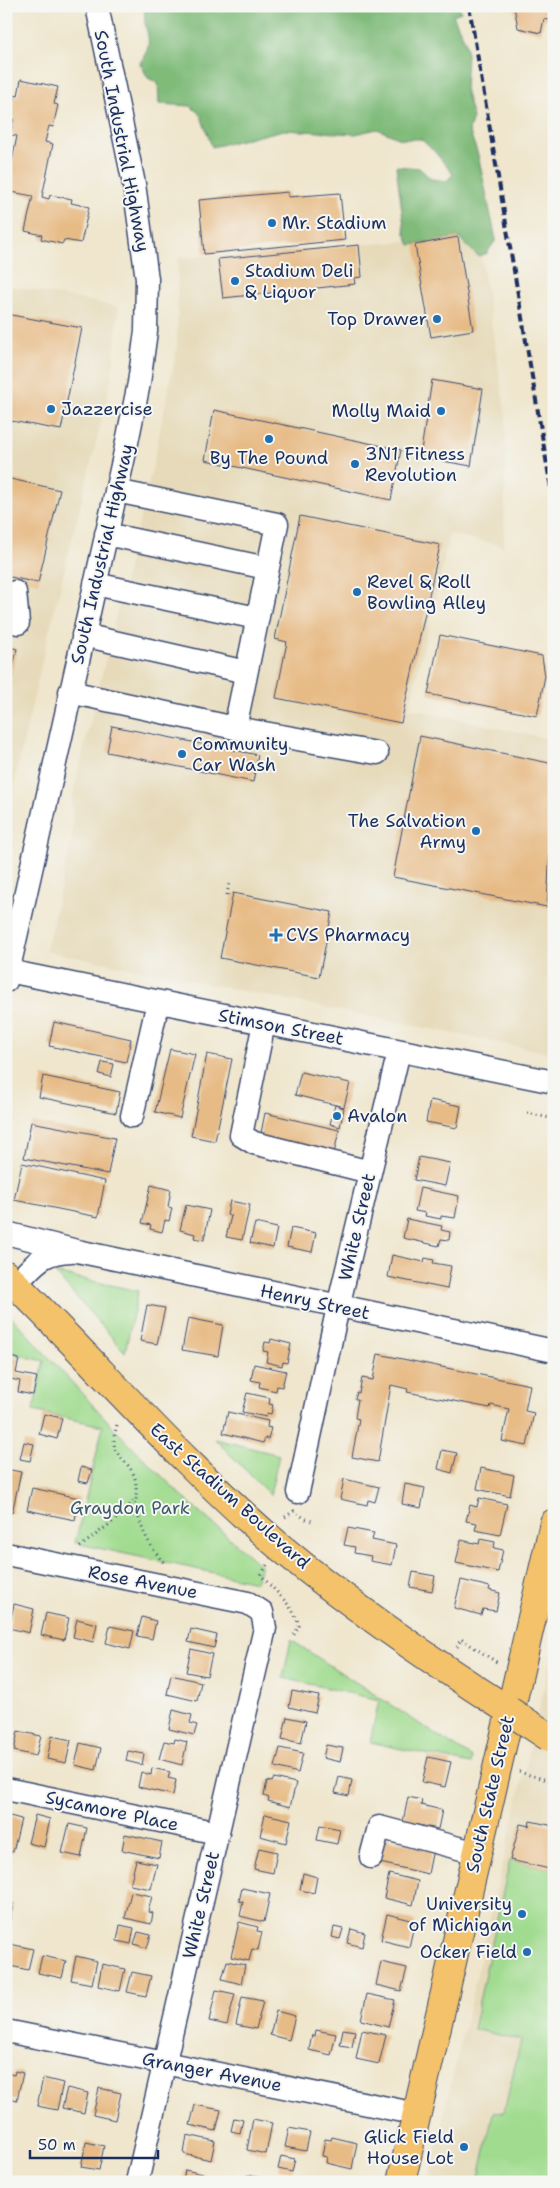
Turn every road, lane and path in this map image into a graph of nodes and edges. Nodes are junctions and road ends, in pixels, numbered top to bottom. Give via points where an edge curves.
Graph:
1 (96, 6) edge
2 (116, 490) junction
3 (106, 534) junction
4 (267, 568) junction
5 (95, 584) junction
6 (15, 592) dead end
7 (257, 618) junction
8 (18, 623) dead end
9 (83, 635) junction
10 (246, 672) junction
11 (70, 692) junction
12 (235, 728) junction
13 (377, 753) dead end
14 (229, 883) dead end
15 (227, 896) dead end
16 (7, 976) edge
17 (158, 1002) junction
18 (264, 1023) junction
19 (399, 1051) junction
20 (554, 1082) edge
21 (527, 1113) dead end
22 (132, 1116) dead end
23 (554, 1119) edge
24 (370, 1172) junction
25 (6, 1233) edge
26 (76, 1250) junction
27 (11, 1279) edge
28 (338, 1307) junction
29 (554, 1351) edge
30 (117, 1425) dead end
31 (298, 1492) dead end
32 (137, 1495) junction
33 (284, 1517) dead end
34 (314, 1522) dead end
35 (554, 1523) edge
36 (80, 1546) dead end
37 (6, 1554) edge
38 (165, 1564) dead end
39 (267, 1565) dead end
40 (265, 1628) joint
41 (294, 1635) dead end
42 (457, 1646) dead end
43 (498, 1663) dead end
44 (552, 1738) edge
45 (519, 1772) dead end
46 (554, 1782) edge
47 (6, 1789) edge
48 (218, 1833) junction
49 (476, 1853) junction
50 (371, 1857) dead end
51 (6, 2031) edge
52 (165, 2063) junction
53 (417, 2114) junction
54 (137, 2182) edge
55 (401, 2182) edge

1 - 2 street, South Industrial Highway via 134,184 147,279 140,383
2 - 3 street, South Industrial Highway
2 - 4 street via 276,524
3 - 4 street
3 - 5 street, South Industrial Highway
4 - 7 street
5 - 7 street
5 - 9 street, South Industrial Highway
6 - 8 street
7 - 10 street
9 - 10 street
9 - 11 street, South Industrial Highway
10 - 12 street
11 - 12 street
11 - 16 street, South Industrial Highway
12 - 13 street
14 - 15 path
16 - 17 street, Stimson Street
17 - 18 street, Stimson Street
17 - 22 street
18 - 19 street, Stimson Street
18 - 24 street via 241,1135 254,1143
19 - 20 street, Stimson Street
19 - 24 street, White Street
21 - 23 path
24 - 28 street, White Street
25 - 26 street, Henry Street
26 - 27 street, Henry Street via 51,1252
26 - 28 street, Henry Street
27 - 44 main road, East Stadium Boulevard, bridge via 178,1452 280,1547 469,1685
28 - 29 street, Henry Street
28 - 31 street, White Street
30 - 32 path via 113,1446 134,1476
32 - 36 path via 125,1512
32 - 38 path via 144,1532
33 - 34 path via 294,1511
35 - 49 main road, South State Street
37 - 40 street, Rose Avenue via 248,1603 262,1612
39 - 41 path via 261,1575 281,1595 298,1620 299,1626
40 - 48 street, White Street
42 - 43 path via 461,1639
45 - 46 path
47 - 48 street, Sycamore Place
48 - 52 street, White Street
49 - 50 street via 379,1827
49 - 53 main road, South State Street
51 - 52 street, Granger Avenue
52 - 53 street, Granger Avenue
52 - 54 street, White Street
53 - 55 main road, South State Street

